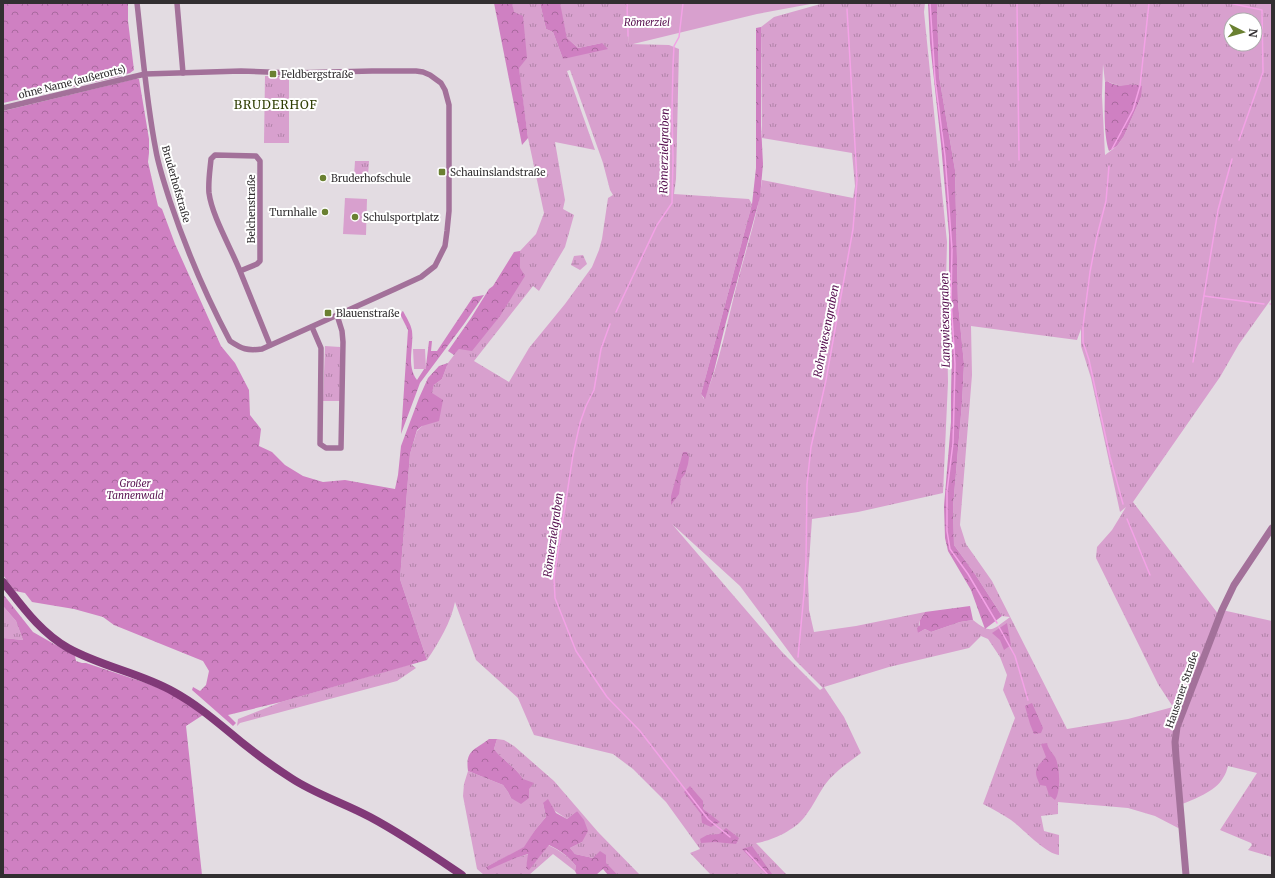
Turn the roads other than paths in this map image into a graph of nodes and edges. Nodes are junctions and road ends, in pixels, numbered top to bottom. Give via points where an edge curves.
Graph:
1 (138, 3) edge
2 (177, 3) edge
3 (183, 73) junction
4 (145, 74) junction
5 (3, 108) edge
6 (240, 271) junction
7 (337, 315) junction
8 (312, 327) junction
9 (270, 346) junction
10 (1272, 528) edge
11 (3, 582) edge
12 (462, 875) edge
13 (1186, 875) edge

1 - 4 street, Bruderhofstraße
2 - 3 street
3 - 4 street
3 - 7 street via 416,71 423,72 441,83 449,105 449,211 445,246 434,266 421,277
4 - 5 street, ohne Name (außerorts)
4 - 9 street, Bruderhofstraße via 156,152 181,235 194,267 230,341 247,350
6 - 6 street, Belchenstraße via 260,261 260,162 256,156 215,155 211,159 209,193 212,208
6 - 9 street, Belchenstraße
7 - 8 street
7 - 8 street via 343,342 341,448 326,448 320,444 322,354
8 - 9 street
10 - 13 street, Hausener Straße via 1234,585 1222,610 1177,727 1175,742
11 - 12 main road via 29,616 68,648 175,692 292,780 369,816

